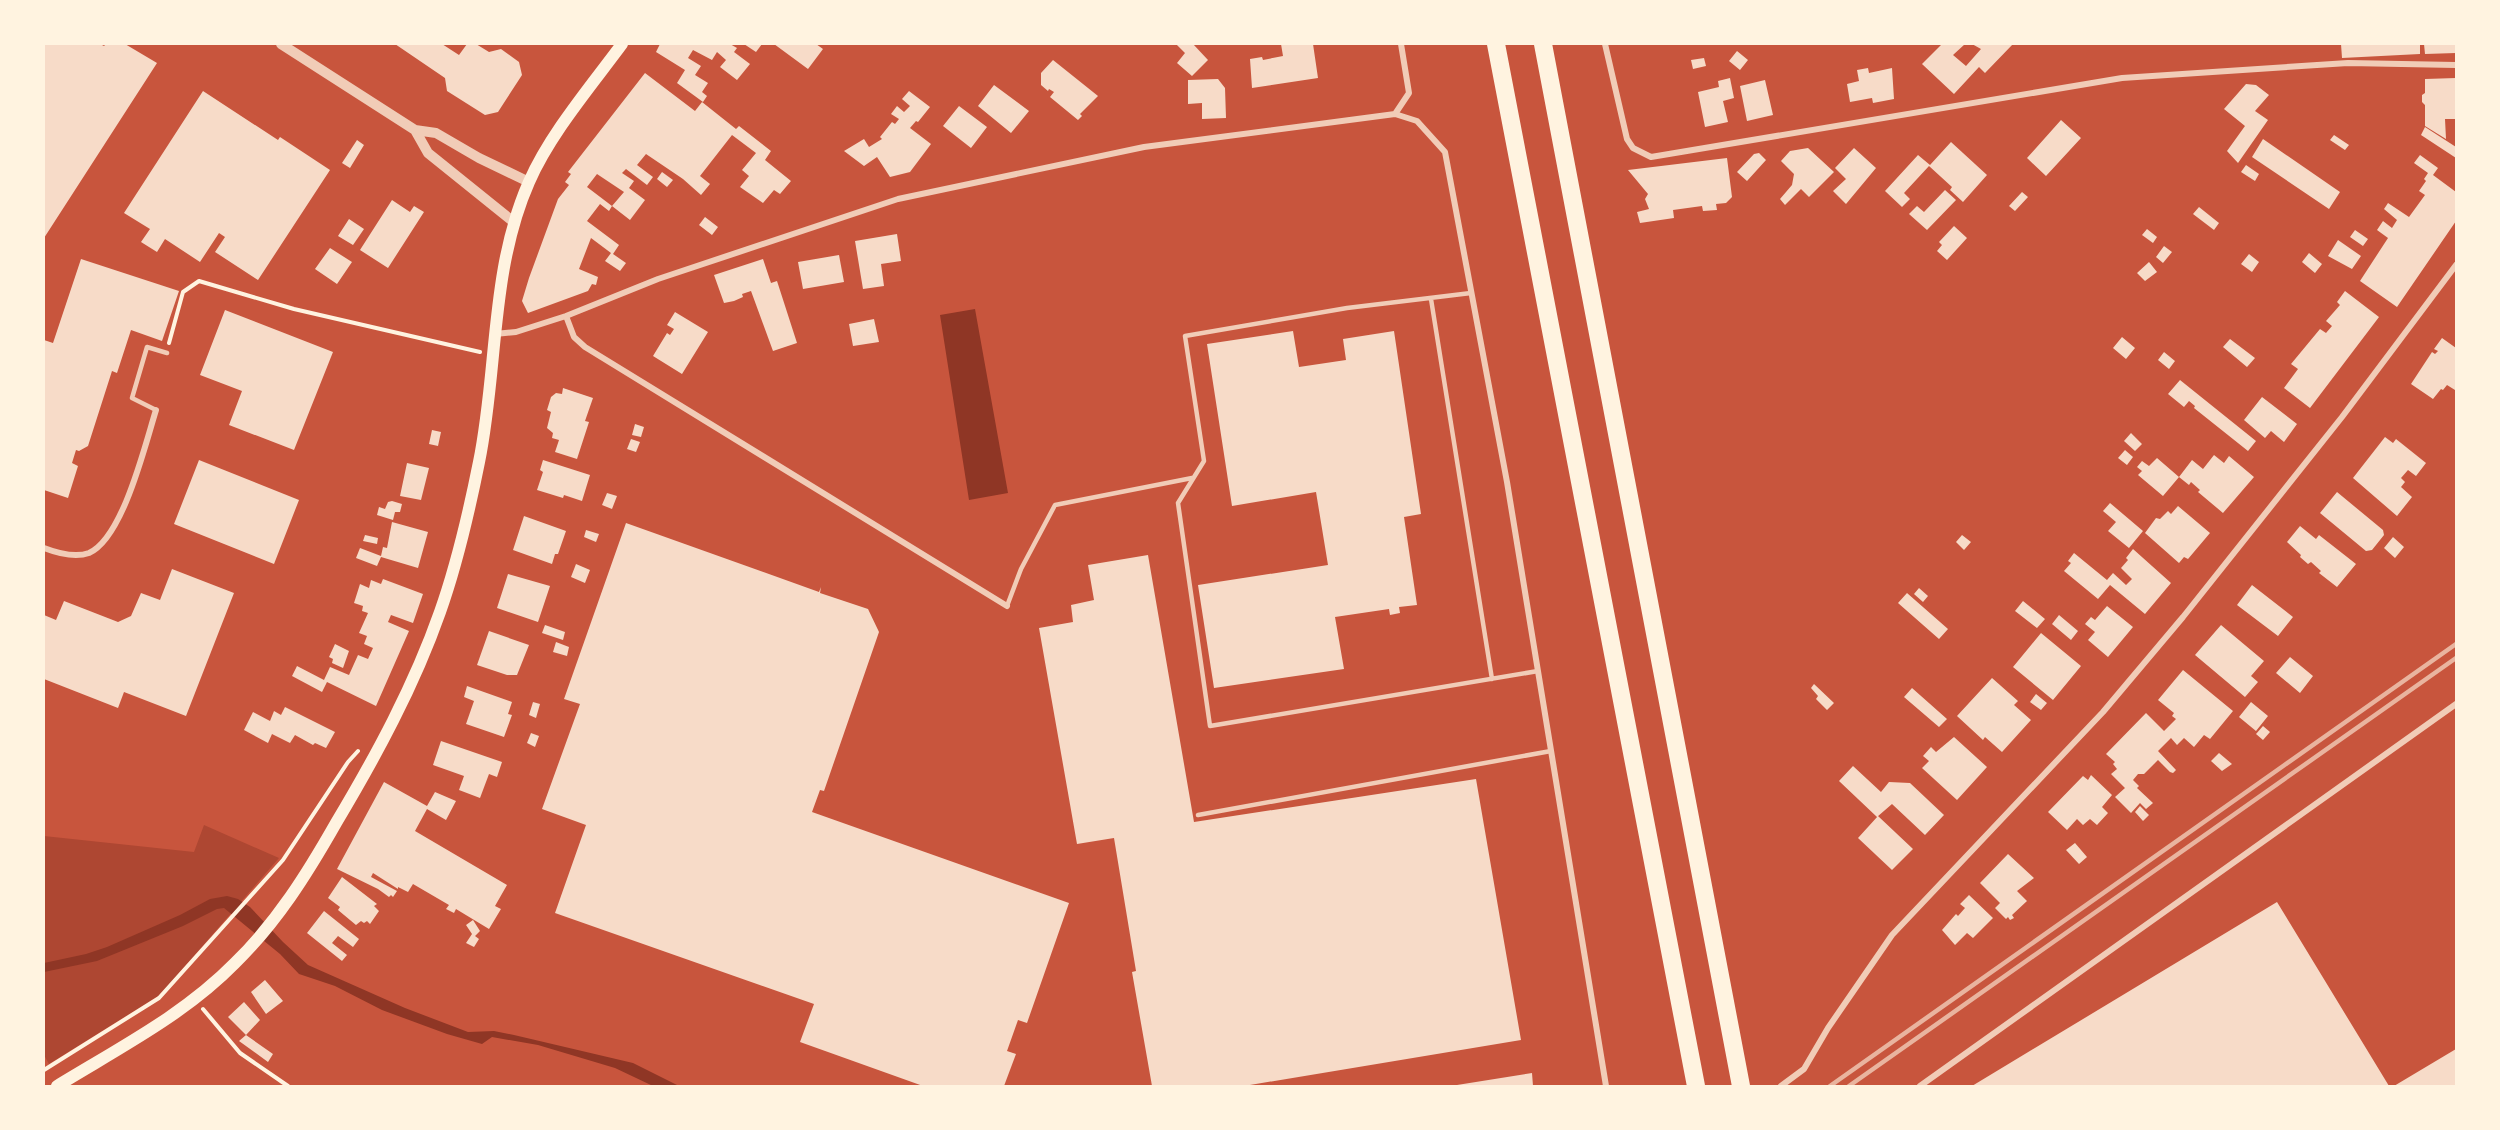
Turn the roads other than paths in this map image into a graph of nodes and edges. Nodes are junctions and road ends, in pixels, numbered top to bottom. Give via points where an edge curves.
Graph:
1 (281, 44) edge
2 (622, 44) edge
3 (1401, 44) edge
4 (1496, 44) edge
5 (1543, 44) edge
6 (1605, 44) edge
7 (2457, 65) edge
8 (1395, 114) junction
9 (415, 130) junction
10 (529, 182) junction
11 (515, 223) junction
12 (2457, 265) edge
13 (1471, 293) junction
14 (1431, 299) junction
15 (566, 316) junction
16 (494, 334) junction
17 (167, 353) road end
18 (156, 410) joint
19 (1192, 478) junction
20 (44, 548) edge
21 (1007, 606) joint
22 (1538, 671) junction
23 (1492, 679) junction
24 (2457, 704) edge
25 (1551, 751) junction
26 (1198, 815) dead end
27 (57, 1086) edge
28 (1606, 1086) edge
29 (1696, 1086) edge
30 (1741, 1086) edge
31 (1781, 1086) edge
32 (1920, 1086) edge

1 - 9 street
2 - 10 main road via 564,123
3 - 8 street via 1409,93
4 - 29 highway
5 - 30 highway
6 - 7 street via 1627,140 1633,148 1651,157 2122,78 2348,63
8 - 13 street via 1416,121 1444,152
8 - 15 street via 1144,147 898,199 658,279
9 - 10 street via 436,133
9 - 11 street via 428,153
10 - 11 main road
11 - 16 main road
12 - 31 street via 2183,617 2103,712 1892,935 1804,1069
13 - 14 lane
13 - 22 street
14 - 19 lane via 1347,308 1185,336 1204,461
14 - 23 lane
15 - 16 street via 516,332
15 - 21 street via 574,337 585,347
16 - 27 main road via 480,459 453,570 436,623 398,710 347,805 292,897 234,965 169,1018
17 - 18 lane via 147,347 132,399
18 - 20 street via 118,519 102,545 87,554 71,555
19 - 21 lane via 1055,505 1021,569
19 - 23 lane via 1178,503 1210,726
22 - 23 lane
22 - 25 street
24 - 32 street
25 - 26 lane
25 - 28 street

